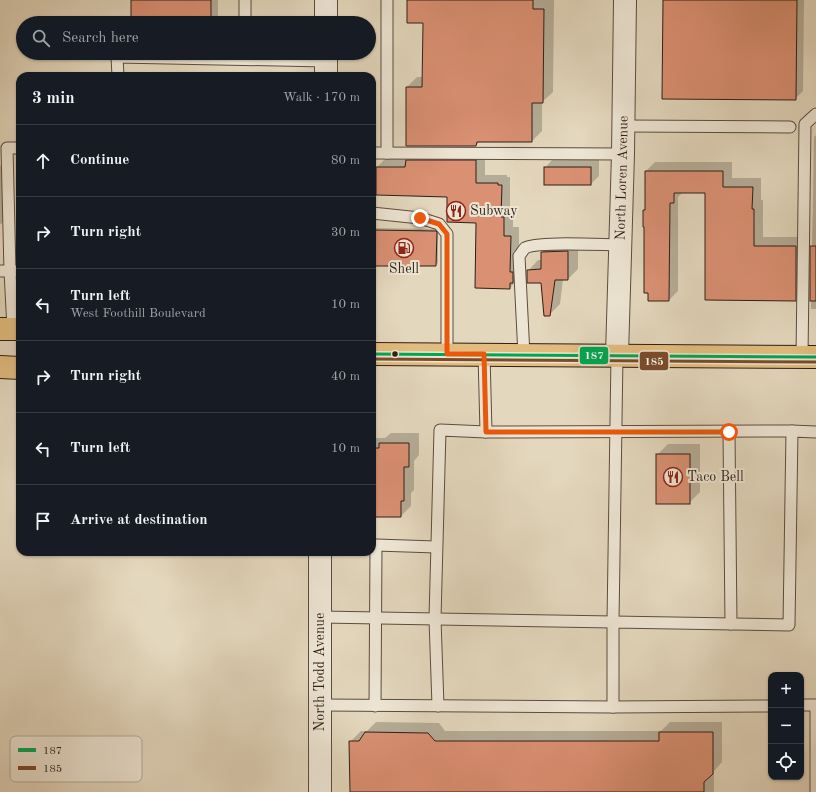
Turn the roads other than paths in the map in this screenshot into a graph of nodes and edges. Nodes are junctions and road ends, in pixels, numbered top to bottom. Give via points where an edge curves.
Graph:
1 (245, 0) edge
2 (326, 0) edge
3 (387, 0) edge
4 (625, 0) edge
5 (245, 16) edge
6 (326, 16) edge
7 (117, 60) edge
8 (286, 60) edge
9 (326, 64) edge
10 (118, 72) edge
11 (816, 114) edge
12 (624, 126) junction
13 (790, 127) dead end
14 (3, 148) edge
15 (16, 148) edge
16 (376, 153) edge
17 (387, 153) junction
18 (624, 154) junction
19 (376, 213) edge
20 (621, 245) junction
21 (10, 271) edge
22 (11, 329) edge
23 (376, 354) edge
24 (447, 354) junction
25 (484, 354) junction
26 (524, 355) junction
27 (617, 355) junction
28 (809, 357) edge
29 (0, 368) edge
30 (16, 368) edge
31 (792, 431) junction
32 (486, 432) junction
33 (616, 432) junction
34 (729, 432) junction
35 (816, 432) edge
36 (376, 546) edge
37 (436, 547) junction
38 (320, 556) edge
39 (376, 556) edge
40 (320, 618) junction
41 (375, 618) junction
42 (435, 619) junction
43 (613, 622) junction
44 (731, 624) junction
45 (320, 705) junction
46 (804, 705) edge
47 (375, 706) junction
48 (438, 706) junction
49 (768, 706) edge
50 (613, 707) junction
51 (320, 792) edge
52 (816, 792) edge

1 - 5 lane
2 - 6 street
3 - 17 lane
4 - 12 street, North Loren Avenue
7 - 10 lane
8 - 9 lane
11 - 28 lane via 805,124
12 - 13 lane
12 - 18 street, North Loren Avenue
14 - 15 lane
14 - 21 lane
16 - 17 lane
17 - 18 lane
18 - 20 street, North Loren Avenue
19 - 24 lane via 420,218 439,224 447,234
20 - 26 lane via 547,244 525,248 519,256
20 - 27 street, North Loren Avenue
21 - 22 lane
23 - 24 main road
24 - 25 main road
25 - 26 main road
25 - 32 lane
26 - 27 main road
27 - 28 main road
27 - 33 lane
29 - 30 main road
31 - 34 lane
31 - 35 lane
31 - 44 lane via 788,625
32 - 33 lane
32 - 37 lane via 440,430
33 - 34 lane
33 - 43 lane
34 - 44 lane
36 - 37 lane
37 - 42 lane
38 - 40 street, North Todd Avenue
39 - 41 lane
40 - 41 lane
40 - 45 street, North Todd Avenue
41 - 42 lane
41 - 47 lane
42 - 43 lane
42 - 48 lane
43 - 44 lane
43 - 50 lane
45 - 47 lane
45 - 51 street, North Todd Avenue
46 - 52 lane via 816,705
47 - 48 lane
48 - 50 lane
49 - 50 lane

